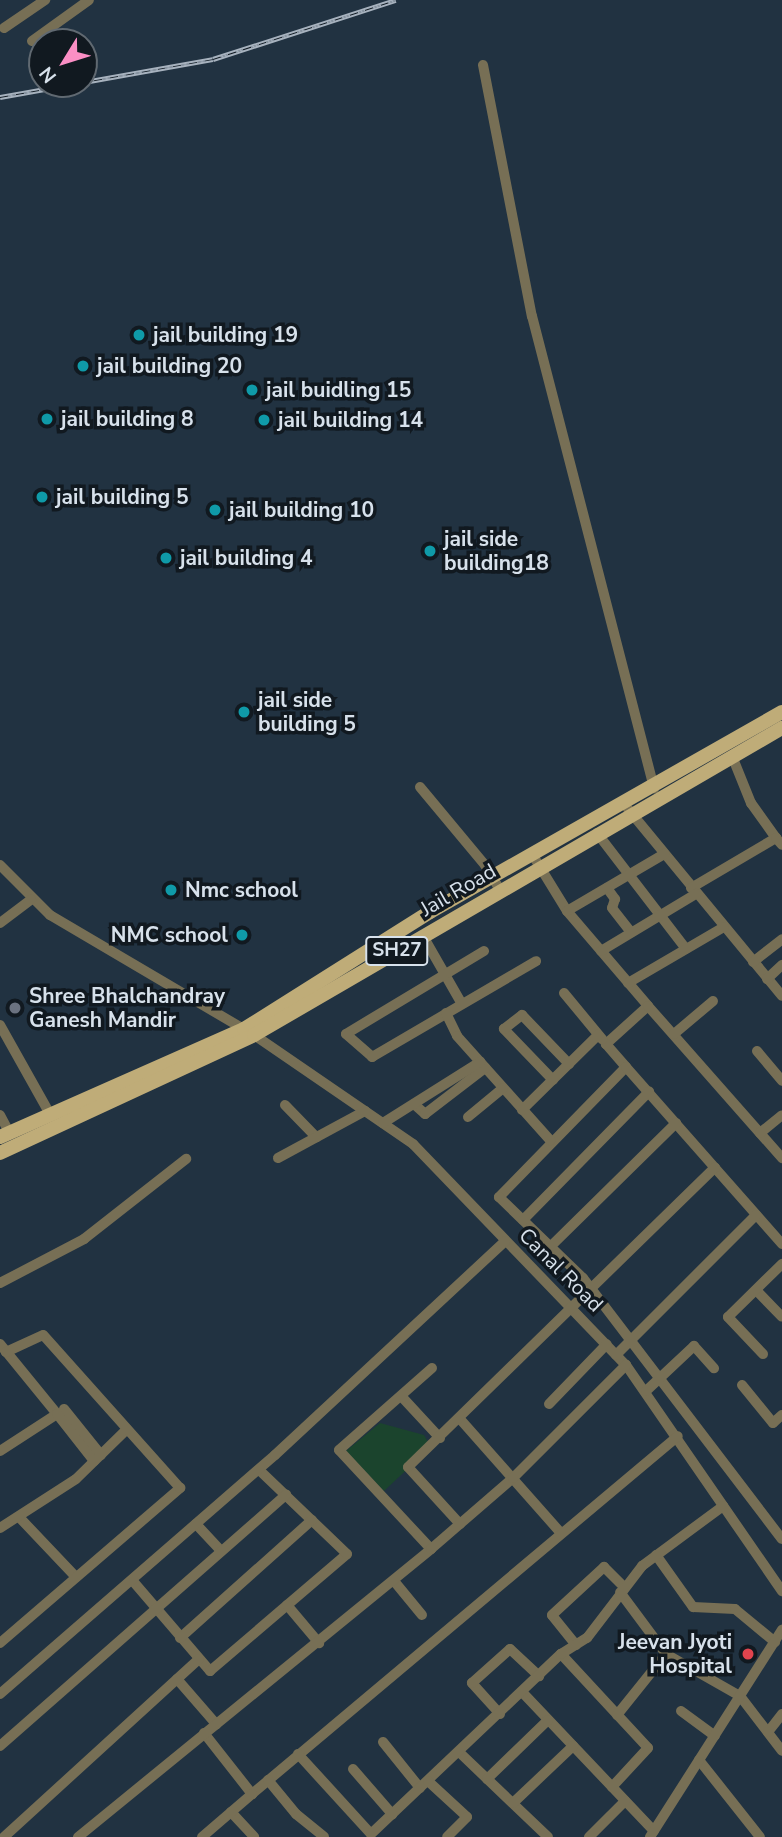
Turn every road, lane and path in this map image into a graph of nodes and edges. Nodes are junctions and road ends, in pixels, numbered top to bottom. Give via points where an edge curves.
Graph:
1 (45, 0) edge
2 (89, 0) edge
3 (4, 28) dead end
4 (50, 28) edge
5 (483, 65) dead end
6 (782, 712) edge
7 (782, 728) edge
8 (732, 756) junction
9 (420, 787) dead end
10 (655, 793) junction
11 (628, 809) junction
12 (597, 833) junction
13 (779, 842) edge
14 (664, 855) junction
15 (535, 860) junction
16 (0, 865) edge
17 (629, 875) junction
18 (492, 876) junction
19 (607, 888) junction
20 (500, 890) junction
21 (694, 891) junction
22 (31, 900) junction
23 (568, 911) junction
24 (660, 915) junction
25 (0, 923) edge
26 (724, 927) junction
27 (631, 932) junction
28 (423, 936) junction
29 (782, 939) edge
30 (686, 949) junction
31 (484, 951) dead end
32 (601, 951) junction
33 (536, 961) dead end
34 (753, 962) junction
35 (782, 965) edge
36 (446, 975) junction
37 (767, 979) junction
38 (628, 982) junction
39 (564, 993) dead end
40 (782, 996) edge
41 (713, 1001) dead end
42 (462, 1004) junction
43 (648, 1006) junction
44 (446, 1013) junction
45 (0, 1026) edge
46 (249, 1032) junction
47 (674, 1034) junction
48 (598, 1035) junction
49 (606, 1044) junction
50 (757, 1051) dead end
51 (569, 1064) junction
52 (483, 1065) junction
53 (626, 1067) junction
54 (553, 1080) junction
55 (782, 1081) edge
56 (503, 1088) junction
57 (649, 1092) junction
58 (285, 1105) dead end
59 (522, 1110) junction
60 (365, 1111) junction
61 (50, 1114) junction
62 (0, 1115) edge
63 (782, 1115) edge
64 (468, 1117) dead end
65 (383, 1123) junction
66 (676, 1123) junction
67 (760, 1133) junction
68 (4, 1135) edge
69 (316, 1138) junction
70 (550, 1140) junction
71 (0, 1153) edge
72 (278, 1158) dead end
73 (782, 1158) edge
74 (186, 1159) dead end
75 (715, 1167) junction
76 (757, 1215) junction
77 (523, 1220) junction
78 (505, 1241) junction
79 (782, 1244) edge
80 (550, 1247) junction
81 (782, 1264) edge
82 (0, 1283) edge
83 (590, 1287) junction
84 (756, 1290) junction
85 (571, 1305) junction
86 (782, 1317) edge
87 (632, 1339) junction
88 (607, 1344) junction
89 (3, 1348) edge
90 (763, 1354) dead end
91 (616, 1355) junction
92 (626, 1365) junction
93 (432, 1367) dead end
94 (714, 1368) dead end
95 (661, 1378) junction
96 (743, 1385) dead end
97 (646, 1391) junction
98 (402, 1397) junction
99 (549, 1404) dead end
100 (61, 1412) junction
101 (460, 1419) junction
102 (778, 1419) edge
103 (127, 1429) junction
104 (782, 1433) edge
105 (678, 1436) junction
106 (440, 1438) junction
107 (0, 1451) edge
108 (98, 1458) junction
109 (259, 1470) junction
110 (513, 1478) junction
111 (286, 1495) junction
112 (723, 1506) junction
113 (19, 1517) junction
114 (312, 1520) junction
115 (196, 1524) junction
116 (460, 1524) junction
117 (0, 1528) edge
118 (561, 1532) junction
119 (782, 1539) edge
120 (431, 1549) junction
121 (220, 1550) junction
122 (656, 1555) junction
123 (76, 1577) junction
124 (132, 1580) junction
125 (394, 1581) junction
126 (622, 1589) junction
127 (782, 1591) edge
128 (287, 1605) junction
129 (154, 1609) junction
130 (422, 1615) dead end
131 (782, 1630) edge
132 (180, 1638) junction
133 (1, 1639) edge
134 (775, 1642) junction
135 (319, 1643) junction
136 (576, 1645) junction
137 (561, 1654) junction
138 (666, 1654) junction
139 (199, 1659) junction
140 (539, 1676) junction
141 (177, 1679) junction
142 (523, 1693) junction
143 (0, 1695) edge
144 (740, 1696) junction
145 (681, 1711) dead end
146 (500, 1714) junction
147 (782, 1714) edge
148 (617, 1715) junction
149 (548, 1720) junction
150 (216, 1724) junction
151 (768, 1732) junction
152 (204, 1733) junction
153 (715, 1736) junction
154 (383, 1742) dead end
155 (0, 1746) edge
156 (572, 1746) junction
157 (782, 1751) edge
158 (459, 1752) junction
159 (298, 1754) junction
160 (699, 1760) junction
161 (353, 1769) dead end
162 (487, 1779) junction
163 (268, 1780) junction
164 (424, 1784) junction
165 (612, 1787) junction
166 (252, 1794) junction
167 (625, 1801) junction
168 (513, 1803) junction
169 (231, 1812) junction
170 (392, 1814) junction
171 (379, 1827) junction
172 (652, 1834) edge
173 (4, 1837) edge
174 (78, 1837) edge
175 (202, 1837) edge
176 (254, 1837) edge
177 (324, 1837) edge
178 (388, 1837) edge
179 (447, 1837) edge
180 (548, 1837) edge
181 (589, 1837) edge
182 (760, 1837) edge

1 - 3 street
2 - 4 street
5 - 10 street via 532,316
6 - 10 main road
7 - 8 main road, Jail Road / SH27
8 - 10 main road, Jail Road / SH27
8 - 13 street via 751,803
9 - 18 street
10 - 11 main road, Jail Road / SH27
11 - 12 main road, Jail Road / SH27
11 - 14 street
11 - 15 main road
12 - 15 main road, Jail Road / SH27
12 - 17 street
13 - 21 street
14 - 17 street
14 - 21 street
15 - 18 main road
15 - 20 main road, Jail Road / SH27
15 - 23 street
16 - 22 street, Canal Road
17 - 19 street
17 - 24 street
18 - 20 street
18 - 46 main road
19 - 23 street
19 - 27 street via 615,899 612,908
20 - 28 main road, Jail Road / SH27
21 - 24 street
21 - 26 street
22 - 25 street
22 - 46 street, Canal Road
23 - 32 street
24 - 27 street
24 - 30 street
26 - 30 street
26 - 34 street
27 - 32 street
28 - 36 street
28 - 46 main road, Jail Road / SH27
29 - 34 street
30 - 38 street
31 - 36 street
32 - 38 street
33 - 42 street
34 - 37 street
35 - 37 street
36 - 42 street
36 - 44 street via 346,1034 372,1057
37 - 40 street
38 - 43 street
39 - 48 street
41 - 47 street
42 - 44 street
43 - 47 street
43 - 49 street
44 - 52 street via 457,1036
45 - 61 street
46 - 60 street, Canal Road
46 - 61 main road
46 - 71 main road, Jail Road / SH27
47 - 67 street
48 - 49 street
48 - 51 street
49 - 53 street
50 - 55 street
51 - 54 street
51 - 54 street via 522,1015 504,1029
52 - 56 street
52 - 65 street
53 - 57 street
53 - 70 street
54 - 59 street
56 - 59 street
56 - 64 street
57 - 66 street
57 - 77 street
58 - 69 street
59 - 70 street
60 - 65 street, Canal Road
60 - 69 street
61 - 68 main road
62 - 68 street
63 - 67 street
65 - 78 street, Canal Road via 414,1144
66 - 75 street
66 - 80 street
67 - 73 street
69 - 72 street
70 - 77 street via 499,1196
74 - 82 street via 84,1238
75 - 76 street
75 - 83 street
76 - 79 street
76 - 87 street
77 - 80 street
78 - 85 street, Canal Road
78 - 109 street
80 - 83 street
81 - 84 street
83 - 85 street
83 - 87 street
84 - 86 street
84 - 90 street via 728,1317
85 - 88 street, Canal Road
85 - 101 street
87 - 91 street
87 - 95 street
88 - 91 street, Canal Road
88 - 99 street
89 - 100 street
89 - 103 street via 43,1335
91 - 92 street, Canal Road
92 - 97 street, Canal Road
92 - 110 street
93 - 98 street
94 - 95 street via 694,1346
95 - 97 street
95 - 119 street
96 - 102 street
97 - 105 street, Canal Road
98 - 106 street
98 - 120 street via 340,1450
100 - 107 street
100 - 108 street
101 - 106 street
101 - 110 street
102 - 104 street
103 - 108 street
103 - 123 street via 180,1488
105 - 112 street, Canal Road
105 - 118 street
106 - 116 street via 408,1467
108 - 113 street via 76,1479
109 - 111 street
109 - 115 street
110 - 116 street
110 - 118 street
111 - 114 street
111 - 121 street
112 - 122 street
112 - 127 street, Canal Road
113 - 117 street
113 - 123 street
114 - 128 street via 347,1554
114 - 132 street
115 - 121 street
115 - 124 street
116 - 120 street
118 - 159 street
120 - 125 street
121 - 129 street
122 - 126 street
122 - 134 street via 693,1607 736,1609
123 - 133 street
124 - 129 street
124 - 143 street
125 - 130 street
125 - 135 street
126 - 136 street via 597,1628
126 - 136 street via 604,1567 552,1615
126 - 138 street
128 - 135 street
128 - 139 street via 210,1671
129 - 132 street
129 - 155 street
131 - 134 street
132 - 139 street
134 - 144 street
135 - 150 street
136 - 137 street
137 - 140 street
137 - 148 street
138 - 144 street
138 - 148 street
139 - 141 street
140 - 142 street
140 - 146 street via 510,1649 472,1683
141 - 150 street
141 - 173 street
142 - 146 street
142 - 149 street
144 - 151 street
144 - 153 street
145 - 153 street
146 - 158 street
147 - 151 street
148 - 165 street via 648,1748
149 - 156 street
149 - 162 street
150 - 152 street
151 - 157 street
152 - 166 street
152 - 174 street
153 - 160 street
154 - 164 street
156 - 165 street
156 - 168 street
158 - 162 street
158 - 164 street
159 - 163 street
159 - 171 street via 371,1834
160 - 172 street
160 - 182 street
161 - 170 street
162 - 168 street
163 - 166 street
163 - 177 street via 296,1814
164 - 170 street
164 - 179 street via 467,1817
165 - 167 street
166 - 169 street
167 - 172 street
167 - 181 street
168 - 180 street
169 - 175 street
169 - 176 street
170 - 171 street
171 - 178 street

